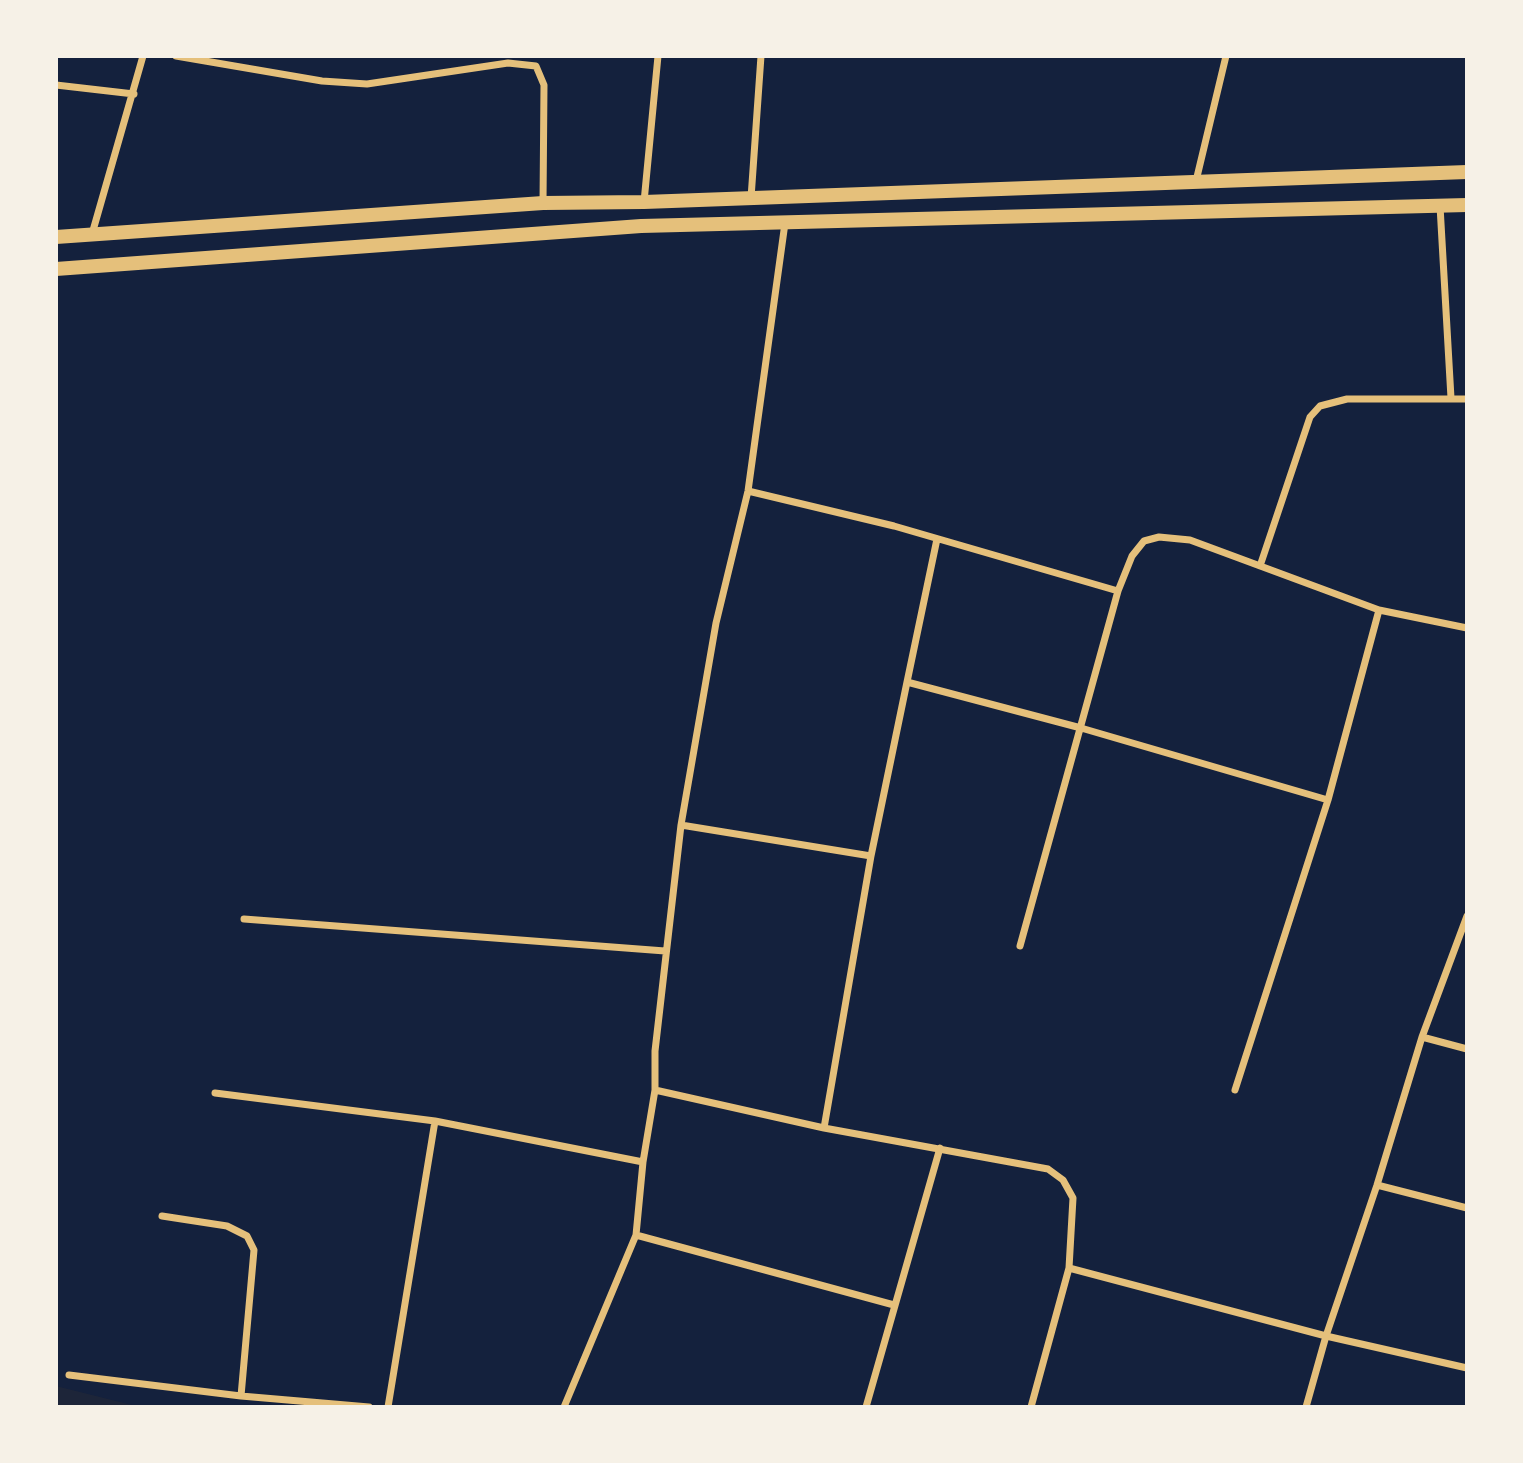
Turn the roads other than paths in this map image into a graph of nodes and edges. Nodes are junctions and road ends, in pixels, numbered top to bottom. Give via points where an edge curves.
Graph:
1 (143, 56) edge
2 (176, 56) edge
3 (657, 56) edge
4 (761, 56) edge
5 (1226, 56) edge
6 (56, 85) edge
7 (134, 94) junction
8 (1467, 172) edge
9 (1196, 182) junction
10 (751, 199) junction
11 (643, 202) junction
12 (542, 203) junction
13 (1467, 205) edge
14 (1440, 206) junction
15 (785, 223) junction
16 (92, 234) junction
17 (56, 237) edge
18 (56, 269) edge
19 (1451, 398) junction
20 (1467, 399) edge
21 (748, 491) junction
22 (937, 539) junction
23 (1260, 566) junction
24 (1118, 591) junction
25 (1379, 610) junction
26 (1467, 628) edge
27 (907, 682) junction
28 (1082, 728) junction
29 (1328, 800) junction
30 (681, 825) junction
31 (871, 856) junction
32 (1467, 916) edge
33 (244, 919) dead end
34 (1020, 946) dead end
35 (665, 951) junction
36 (1422, 1037) junction
37 (1467, 1049) edge
38 (655, 1090) junction
39 (1235, 1090) dead end
40 (215, 1093) dead end
41 (435, 1121) junction
42 (824, 1128) junction
43 (940, 1148) junction
44 (643, 1162) junction
45 (1377, 1185) junction
46 (1467, 1208) edge
47 (162, 1216) dead end
48 (636, 1235) junction
49 (1069, 1268) junction
50 (894, 1305) junction
51 (1325, 1336) junction
52 (1467, 1368) edge
53 (69, 1375) dead end
54 (241, 1396) junction
55 (369, 1407) edge
56 (388, 1407) edge
57 (565, 1407) edge
58 (866, 1407) edge
59 (1031, 1407) edge
60 (1306, 1407) edge

1 - 7 street
2 - 12 street via 322,81 367,84 508,63 536,66 544,85
3 - 11 street
4 - 10 street
5 - 9 street
6 - 7 street
7 - 16 street
8 - 9 main road
9 - 10 main road
10 - 11 main road
11 - 12 main road
12 - 16 main road
13 - 14 main road
14 - 15 main road
14 - 19 street
15 - 18 main road via 542,232
15 - 21 street
16 - 17 main road
19 - 20 street
19 - 23 street via 1347,399 1320,406 1310,417
21 - 22 street
21 - 30 street via 716,623
22 - 24 street
22 - 27 street
23 - 24 street via 1190,540 1158,537 1144,541 1132,556
23 - 25 street
24 - 28 street
25 - 26 street
25 - 29 street
27 - 28 street
27 - 31 street
28 - 29 street
28 - 34 street
29 - 39 street
30 - 31 street
30 - 35 street
31 - 42 street
32 - 36 street
33 - 35 street
35 - 38 street
36 - 37 street
36 - 45 street
38 - 42 street
38 - 44 street
40 - 41 street
41 - 44 street
41 - 56 street
42 - 43 street
43 - 49 street via 1048,1169 1063,1180 1073,1198
43 - 50 street
44 - 48 street
45 - 46 street
45 - 51 street
47 - 54 street via 227,1226 247,1236 254,1250
48 - 50 street
48 - 57 street
49 - 51 street
49 - 59 street
50 - 58 street
51 - 52 street
51 - 60 street
53 - 54 street
54 - 55 street

